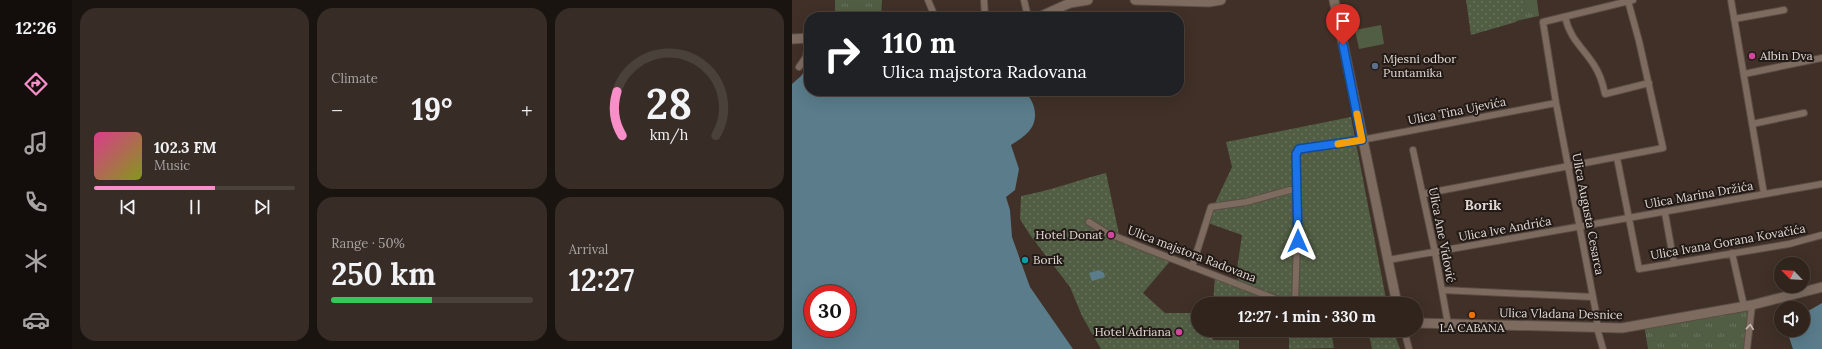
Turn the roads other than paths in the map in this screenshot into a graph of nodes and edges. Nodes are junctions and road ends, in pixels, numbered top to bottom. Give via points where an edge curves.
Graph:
1 (928, 0) edge
2 (984, 0) edge
3 (1024, 0) edge
4 (1088, 0) edge
5 (1135, 0) edge
6 (1221, 0) edge
7 (1334, 0) edge
8 (1731, 0) edge
9 (1630, 1) edge
10 (1069, 2) edge
11 (1784, 10) dead end
12 (933, 12) edge
13 (985, 12) edge
14 (1027, 12) edge
15 (1049, 12) edge
16 (1564, 17) junction
17 (1734, 19) junction
18 (804, 38) edge
19 (792, 39) edge
20 (1822, 58) edge
21 (804, 60) edge
22 (799, 67) dead end
23 (1744, 74) junction
24 (1650, 83) junction
25 (1556, 103) junction
26 (1804, 113) dead end
27 (1752, 124) junction
28 (1362, 140) junction
29 (1413, 150) dead end
30 (1616, 158) junction
31 (1568, 167) junction
32 (1822, 184) edge
33 (1298, 190) junction
34 (1423, 194) junction
35 (1764, 194) junction
36 (1665, 213) junction
37 (1629, 218) junction
38 (1089, 222) dead end
39 (1579, 227) junction
40 (1822, 235) edge
41 (1435, 252) junction
42 (1732, 253) junction
43 (1388, 260) junction
44 (1674, 263) junction
45 (1192, 267) junction
46 (1822, 287) edge
47 (1442, 290) junction
48 (1271, 297) edge
49 (1295, 297) edge
50 (1396, 297) edge
51 (1593, 297) junction
52 (1748, 305) junction
53 (1423, 323) edge
54 (1448, 324) junction
55 (1597, 328) junction
56 (1406, 337) edge
57 (1409, 349) edge
58 (1603, 349) edge
59 (1748, 349) edge

1 - 12 street
2 - 13 street
3 - 14 street
4 - 10 street
5 - 6 street
7 - 28 street
8 - 17 street
9 - 16 street
9 - 24 street
10 - 15 street
11 - 17 street
16 - 24 street via 1570,34 1601,77 1605,94
16 - 25 street, Ulica Augusta Cesarca via 1543,22
17 - 23 street
18 - 19 street
20 - 23 street
21 - 22 street
23 - 27 street
24 - 30 street via 1663,148
25 - 28 street, Ulica Tina Ujevića
25 - 31 street, Ulica Augusta Cesarca
26 - 27 street
27 - 35 street
28 - 33 street via 1299,149 1296,154
28 - 43 street
29 - 34 street, Ulica Ane Vidović
30 - 31 street
30 - 37 street
31 - 34 street
31 - 39 street, Ulica Augusta Cesarca
32 - 35 street, Ulica Marina Držića
33 - 45 street via 1211,207
33 - 49 street
34 - 41 street, Ulica Ane Vidović
35 - 36 street, Ulica Marina Držića
36 - 37 street, Ulica Marina Držića
36 - 44 street
37 - 39 street, Ulica Marina Držića
37 - 44 street, Ulica Ivana Gorana Kovačića via 1639,269
38 - 45 street, Ulica majstora Radovana via 1106,232
39 - 41 street, Ulica Ive Andrića
39 - 51 street, Ulica Augusta Cesarca
40 - 42 street, Ulica Ivana Gorana Kovačića via 1789,244
41 - 43 street, Ulica Ive Andrića
41 - 47 street, Ulica Ane Vidović
42 - 44 street, Ulica Ivana Gorana Kovačića
42 - 52 street
43 - 50 street
45 - 48 street, Ulica majstora Radovana
46 - 52 street, Ulica Vladana Desnice
47 - 51 street
47 - 54 street, Ulica Ane Vidović
51 - 55 street, Ulica Augusta Cesarca
52 - 55 street, Ulica Vladana Desnice via 1622,328
59 -> 52 street
53 - 54 street, Ulica Vladana Desnice
54 - 55 street, Ulica Vladana Desnice
55 - 58 street, Ulica Augusta Cesarca
56 - 57 street

